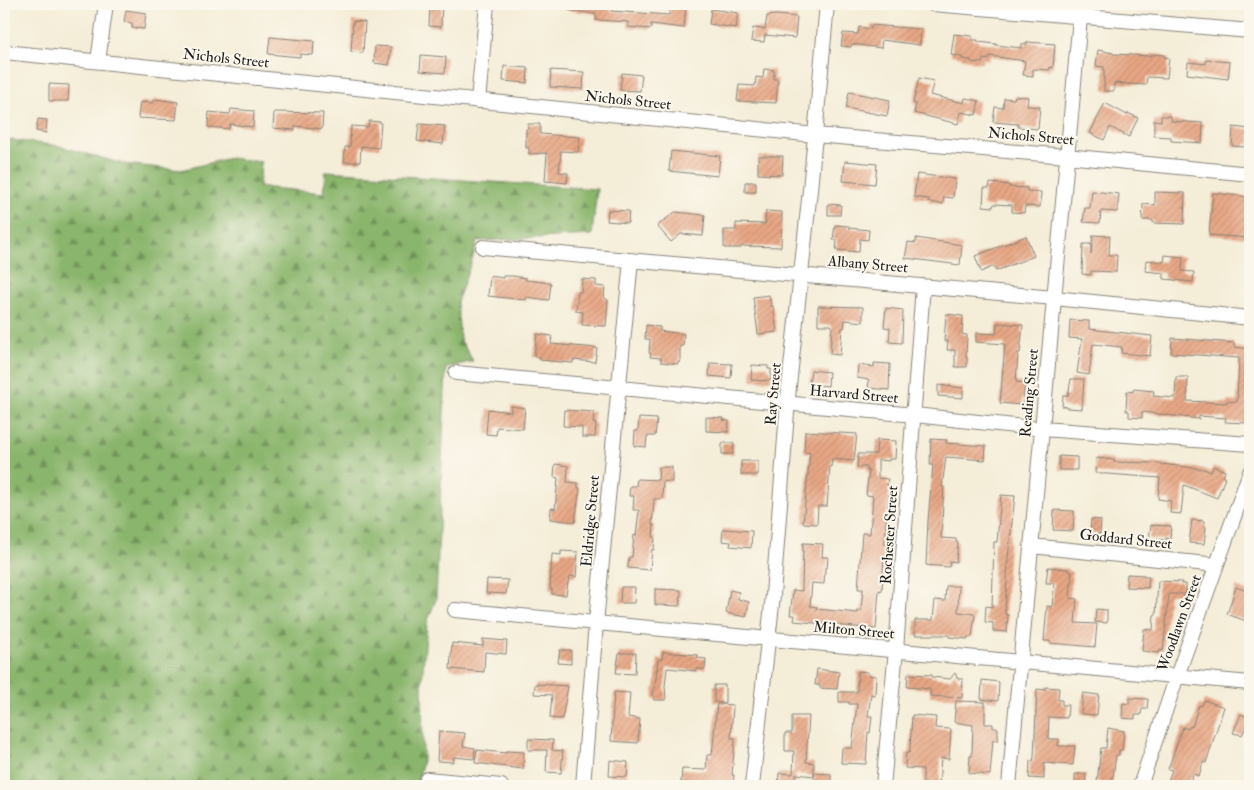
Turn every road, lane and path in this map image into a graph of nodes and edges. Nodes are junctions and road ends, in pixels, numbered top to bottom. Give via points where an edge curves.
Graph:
1 (106, 4) edge
2 (487, 4) edge
3 (827, 4) edge
4 (933, 4) edge
5 (1082, 11) edge
6 (1250, 31) edge
7 (4, 52) edge
8 (98, 61) junction
9 (478, 101) junction
10 (815, 135) junction
11 (1066, 156) junction
12 (1250, 174) edge
13 (483, 247) dead end
14 (631, 260) junction
15 (801, 275) junction
16 (923, 286) junction
17 (1054, 298) junction
18 (1250, 318) edge
19 (456, 373) dead end
20 (619, 388) junction
21 (788, 404) junction
22 (915, 415) junction
23 (1042, 429) junction
24 (1250, 444) edge
25 (1250, 472) edge
26 (1031, 546) junction
27 (1217, 565) junction
28 (455, 610) dead end
29 (596, 623) junction
30 (768, 639) junction
31 (896, 650) junction
32 (1020, 661) junction
33 (1177, 676) junction
34 (1250, 683) edge
35 (427, 779) dead end
36 (501, 786) edge
37 (583, 786) edge
38 (752, 786) edge
39 (883, 786) edge
40 (1009, 786) edge
41 (1140, 786) edge

1 - 8 street
2 - 9 street
3 - 10 street, Ray Street
4 - 5 street
5 - 6 street
5 - 11 street, Reading Street
7 - 8 street, Nichols Street
8 - 9 street, Nichols Street
9 - 10 street, Nichols Street
10 - 11 street, Nichols Street
10 - 15 street, Ray Street
11 - 12 street, Nichols Street
11 - 17 street, Reading Street
13 - 14 street, Albany Street
14 - 15 street, Albany Street
14 - 20 street, Eldridge Street
15 - 16 street, Albany Street
15 - 21 street, Ray Street
16 - 17 street, Albany Street
16 - 22 street, Rochester Street
17 - 18 street, Albany Street
17 - 23 street, Reading Street
19 - 20 street, Harvard Street
20 - 21 street, Harvard Street
20 - 29 street, Eldridge Street
21 - 22 street, Harvard Street
21 - 30 street, Ray Street
22 - 23 street, Harvard Street
22 - 31 street, Rochester Street
23 - 24 street, Harvard Street
23 - 26 street, Reading Street
25 - 27 street, Woodlawn Street
26 - 27 street, Goddard Street
26 - 32 street, Reading Street
27 - 33 street, Woodlawn Street
28 - 29 street, Milton Street
29 - 30 street, Milton Street
29 - 37 street, Eldridge Street
30 - 31 street, Milton Street
30 - 38 street, Ray Street
31 - 32 street, Milton Street
31 - 39 street, Rochester Street
32 - 33 street, Milton Street
32 - 40 street, Reading Street
33 - 34 street, Milton Street
33 - 41 street, Woodlawn Street
35 - 36 street

